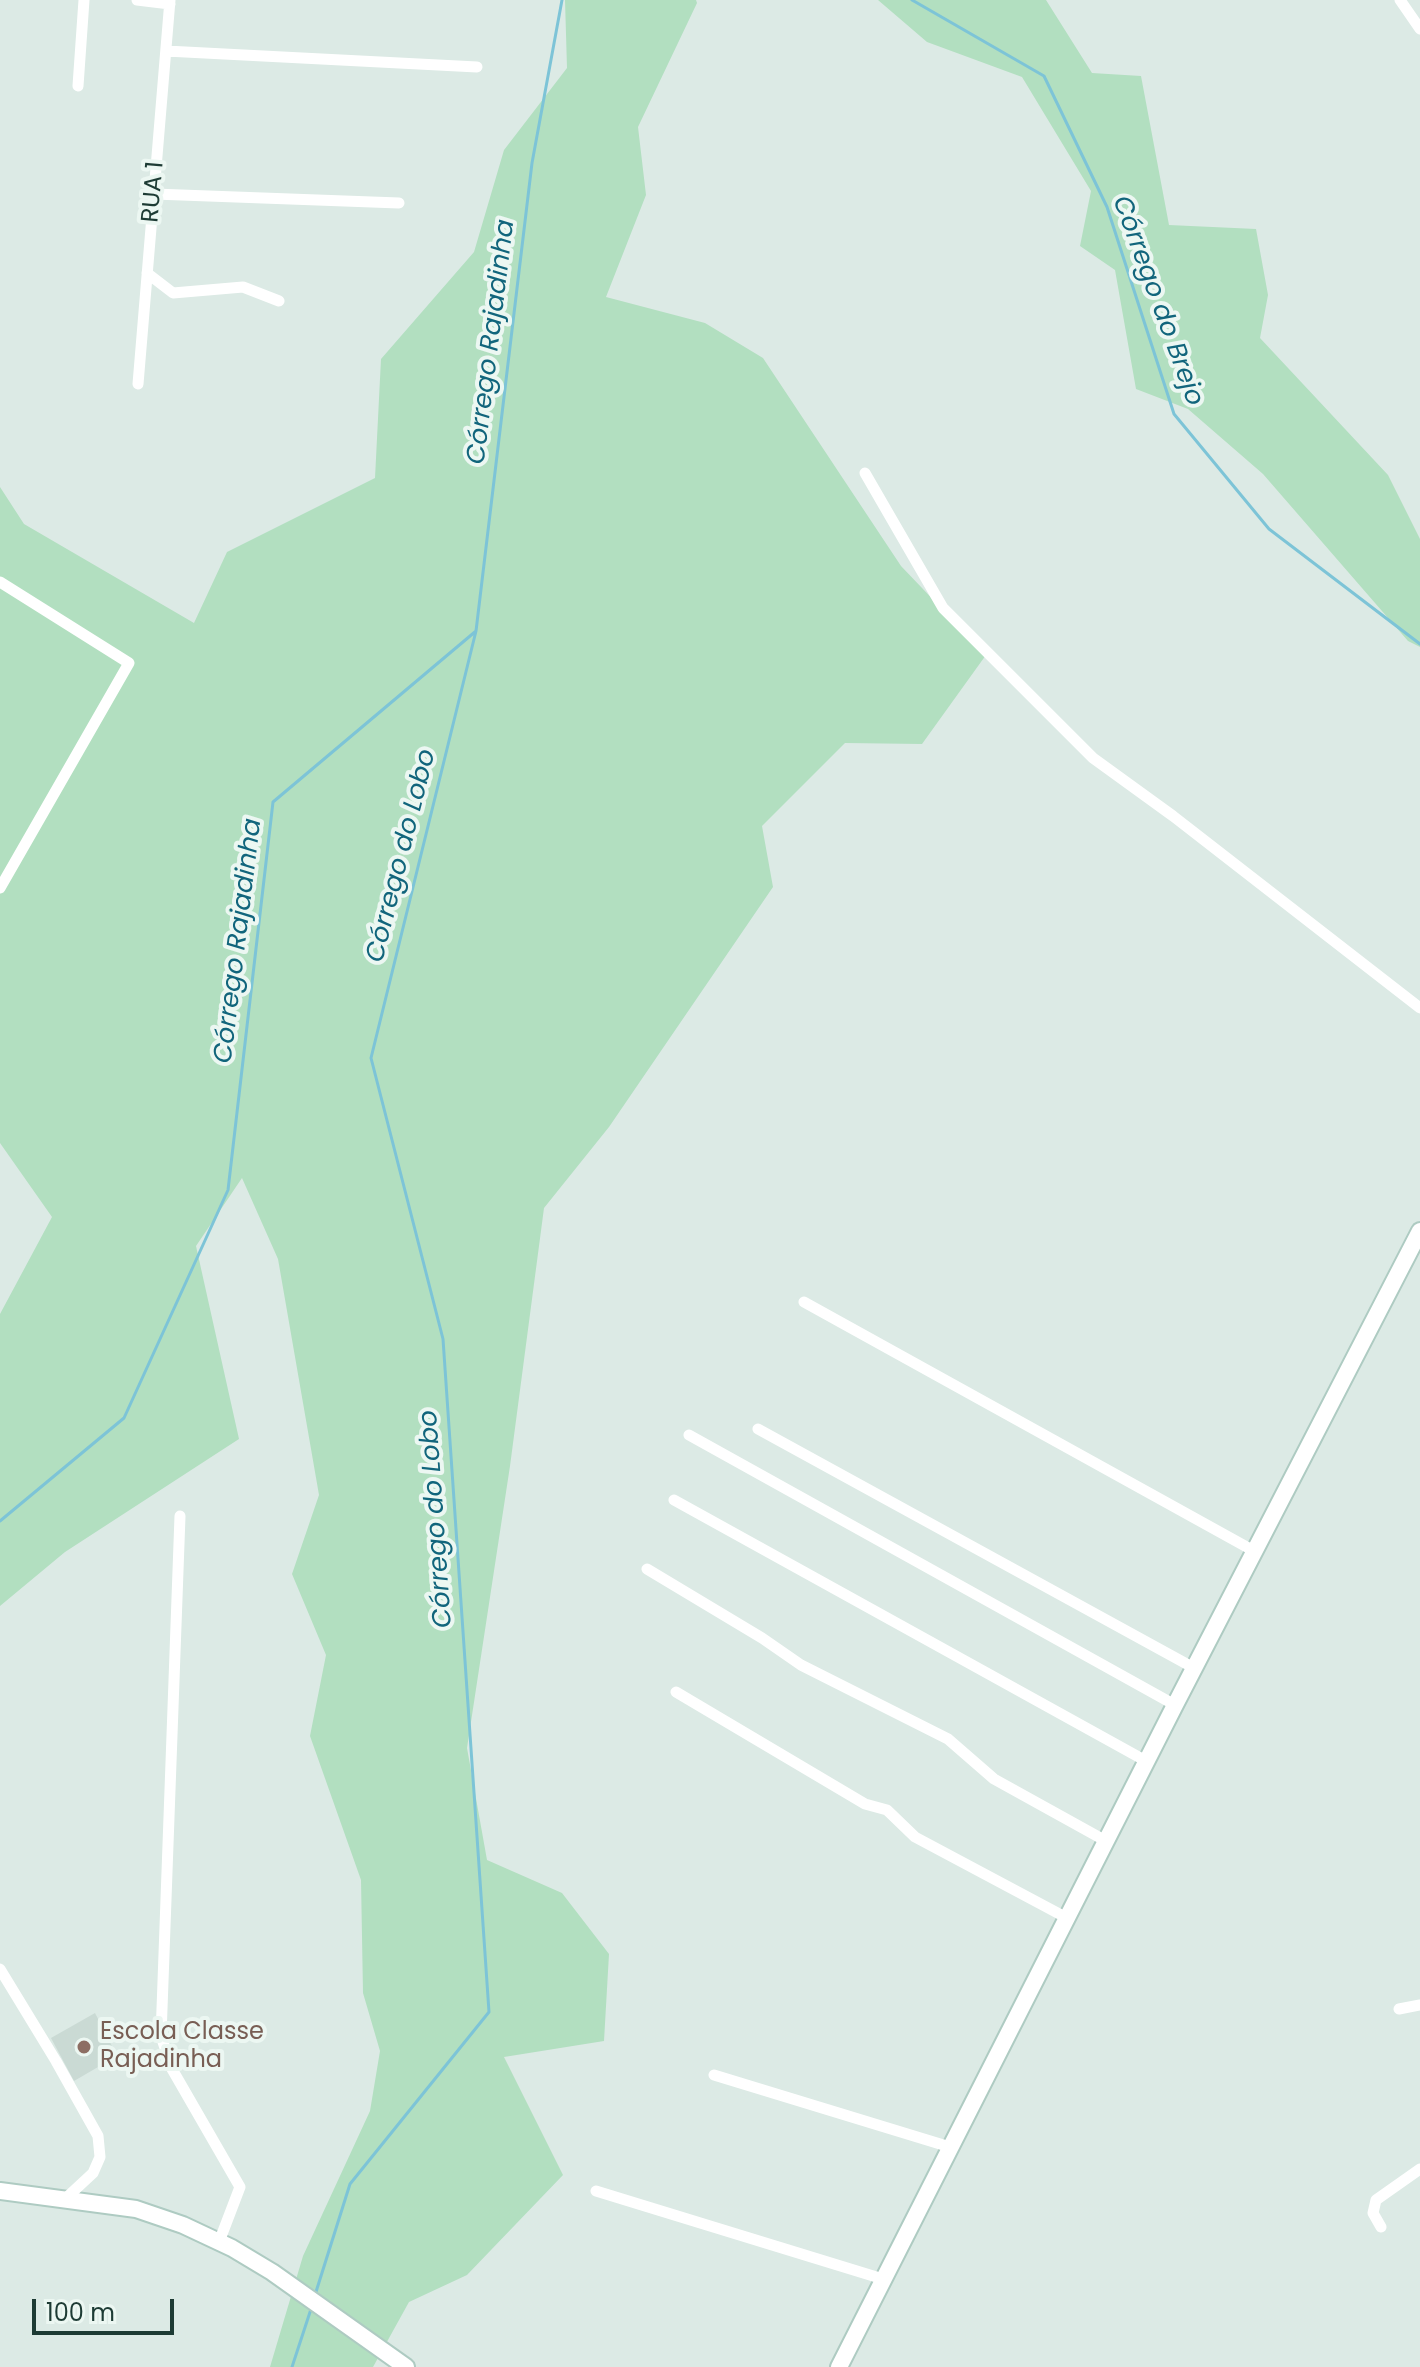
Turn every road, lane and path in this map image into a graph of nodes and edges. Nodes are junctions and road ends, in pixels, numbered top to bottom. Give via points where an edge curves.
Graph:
1 (84, 0) edge
2 (137, 0) edge
3 (1400, 0) edge
4 (170, 2) edge
5 (1420, 29) edge
6 (166, 51) junction
7 (477, 67) dead end
8 (78, 86) dead end
9 (154, 194) junction
10 (399, 203) dead end
11 (147, 273) junction
12 (279, 301) dead end
13 (138, 384) dead end
14 (865, 473) dead end
15 (1, 586) edge
16 (0, 888) edge
17 (1420, 1008) edge
18 (1420, 1231) edge
19 (804, 1302) dead end
20 (758, 1429) dead end
21 (689, 1435) dead end
22 (674, 1500) dead end
23 (180, 1516) dead end
24 (1254, 1551) junction
25 (647, 1569) dead end
26 (1194, 1668) junction
27 (676, 1692) dead end
28 (1175, 1705) junction
29 (1146, 1761) junction
30 (1106, 1841) junction
31 (1067, 1918) junction
32 (0, 1969) edge
33 (1420, 2005) edge
34 (1399, 2009) dead end
35 (714, 2075) dead end
36 (950, 2147) junction
37 (1420, 2169) edge
38 (0, 2191) edge
39 (596, 2191) dead end
40 (65, 2199) junction
41 (1381, 2227) dead end
42 (219, 2242) junction
43 (883, 2279) junction
44 (406, 2367) edge
45 (839, 2367) edge

1 - 8 street
2 - 4 street
3 - 5 street
4 - 6 street, RUA 1
6 - 7 street
6 - 9 street, RUA 1
9 - 10 street
9 - 11 street, RUA 1
11 - 12 street via 173,293 243,287
11 - 13 street, RUA 1
14 - 17 street via 943,608 1093,758
15 - 16 street via 129,663
18 - 24 street
19 - 24 street
20 - 26 street
21 - 28 street
22 - 29 street
23 - 42 street via 161,2036 172,2069 240,2187
24 - 26 street
25 - 30 street via 801,1665 948,1739 994,1779
26 - 28 street
27 - 31 street via 865,1804 887,1810 915,1837
28 - 29 street
29 - 30 street
30 - 31 street
31 - 36 street
32 - 40 street via 98,2136 100,2157 93,2173
33 - 34 street
35 - 36 street
36 - 43 street
37 - 41 street via 1376,2200 1373,2213
38 - 40 street
39 - 43 street
40 - 42 street via 136,2209
42 - 44 street via 272,2272
43 - 45 street

